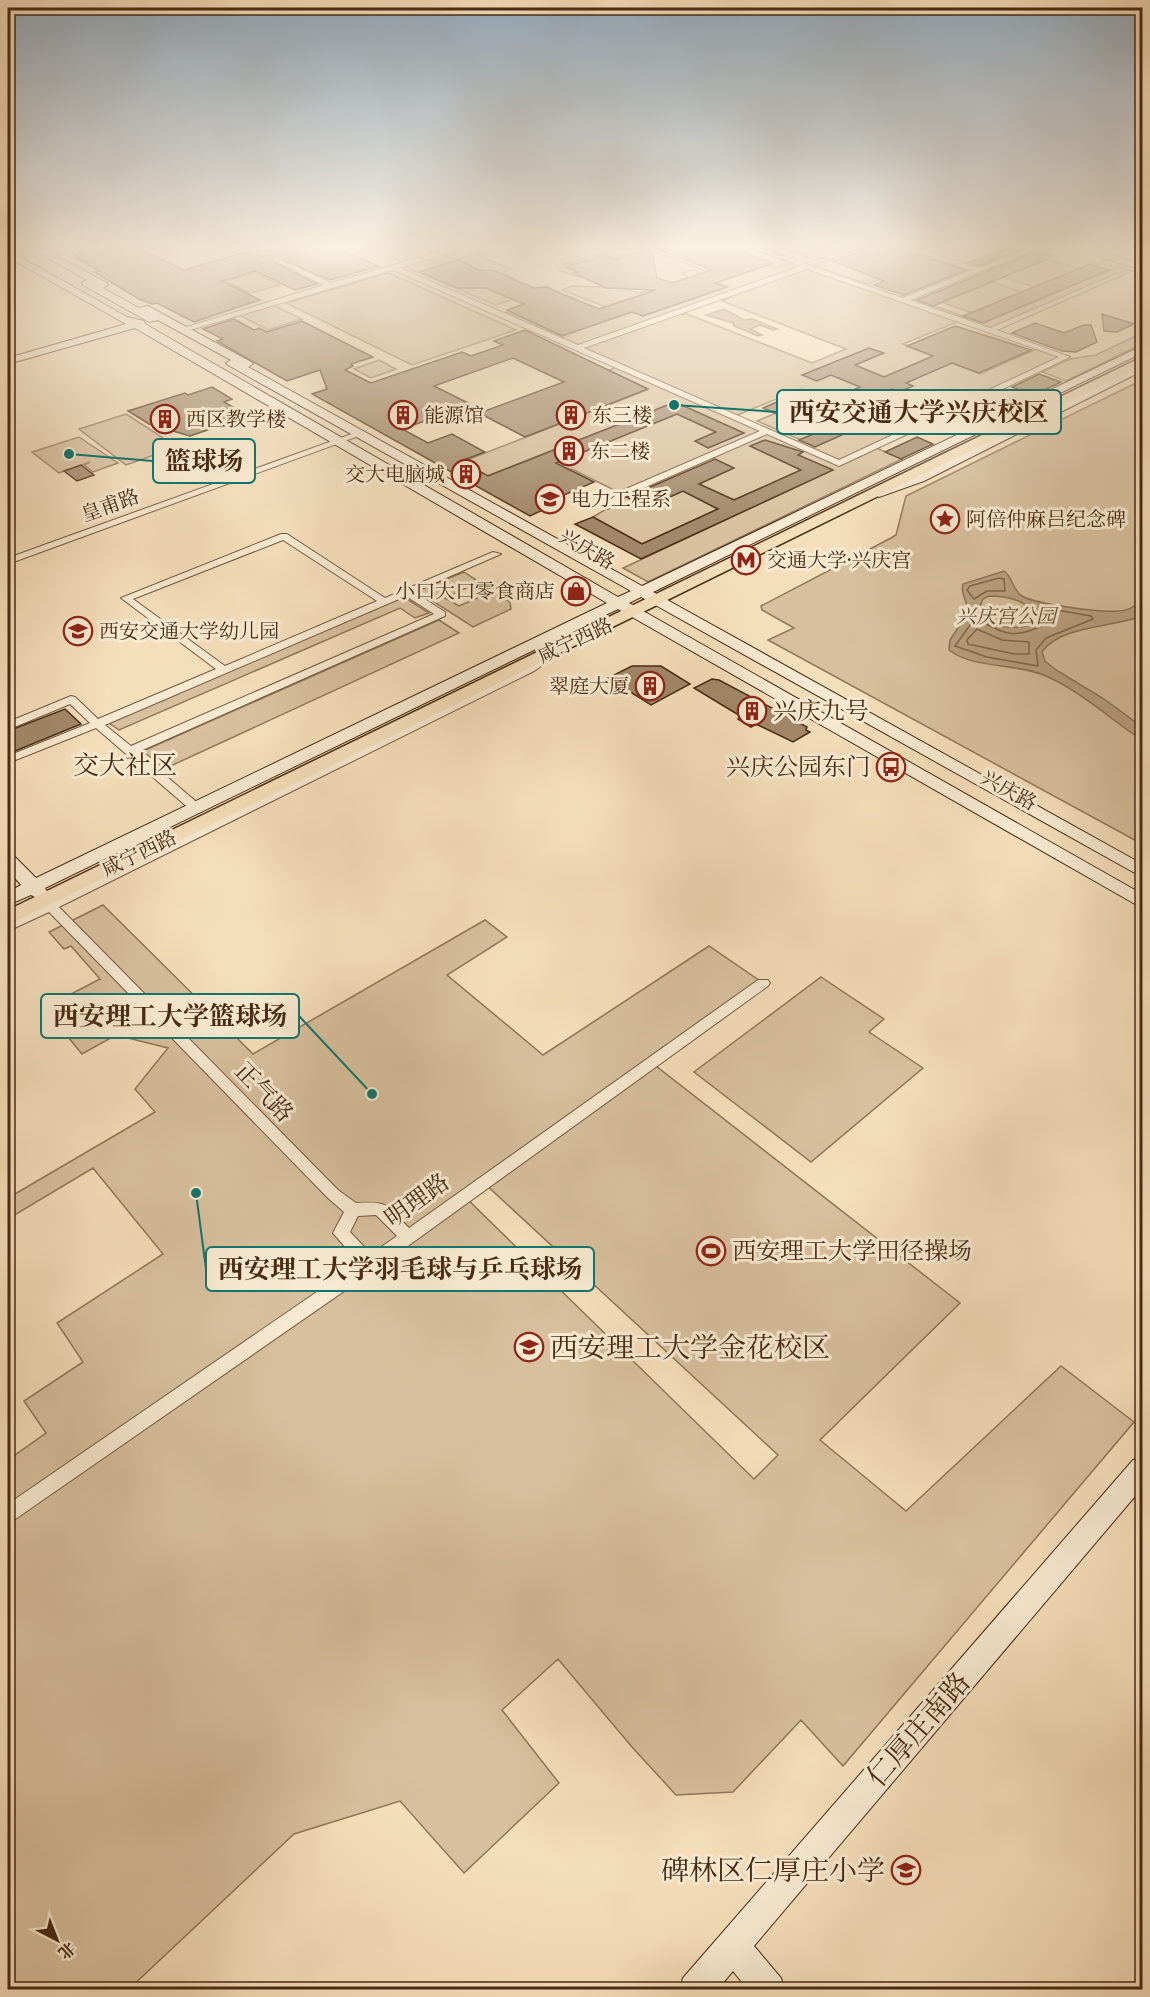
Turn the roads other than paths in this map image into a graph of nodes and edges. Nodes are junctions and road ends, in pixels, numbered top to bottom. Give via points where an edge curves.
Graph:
1 (84, 339) edge
2 (170, 339) edge
3 (180, 339) edge
4 (201, 339) edge
5 (558, 339) edge
6 (603, 339) edge
7 (1014, 339) edge
8 (578, 348) junction
9 (1143, 349) edge
10 (1143, 356) edge
11 (8, 361) edge
12 (1143, 361) edge
13 (1143, 367) edge
14 (958, 407) junction
15 (1002, 424) junction
16 (768, 431) junction
17 (350, 438) junction
18 (906, 471) junction
19 (872, 488) junction
20 (608, 506) dead end
21 (496, 554) dead end
22 (8, 561) edge
23 (407, 592) junction
24 (643, 600) junction
25 (385, 602) junction
26 (224, 670) junction
27 (97, 724) junction
28 (8, 726) edge
29 (130, 751) junction
30 (8, 760) edge
31 (196, 808) junction
32 (1143, 859) edge
33 (8, 860) edge
34 (1143, 871) edge
35 (1143, 888) edge
36 (42, 896) junction
37 (8, 899) edge
38 (1143, 902) edge
39 (8, 909) edge
40 (8, 918) edge
41 (8, 927) edge
42 (763, 983) dead end
43 (353, 1210) junction
44 (408, 1236) junction
45 (370, 1264) junction
46 (1143, 1469) edge
47 (8, 1514) edge
48 (733, 1946) junction
49 (695, 1989) edge
50 (769, 1989) edge

1 - 11 street
2 - 17 street
3 - 17 street, 兴庆路
4 - 24 street
5 - 8 street
6 - 8 street
7 - 14 street via 1066,357
8 - 16 street
9 - 15 street
10 - 15 main road, 咸宁西路
12 - 15 main road, 咸宁西路
13 - 19 street via 920,478
14 - 15 street
14 - 16 street via 839,463
15 - 18 main road, 咸宁西路
15 - 19 main road, 咸宁西路
16 - 20 street via 622,494
17 - 22 street, 皇甫路
17 - 24 street
17 - 24 street, 兴庆路
18 - 19 main road
18 - 24 main road, 咸宁西路
19 - 24 main road, 咸宁西路
21 - 23 street
23 - 25 street
23 - 29 street via 441,614
24 - 31 street
24 - 32 street
24 - 34 street, 兴庆路
24 - 35 street, 兴庆路 via 980,799
24 - 36 main road, 咸宁西路
24 - 36 main road, 咸宁西路 via 551,653
24 - 38 street
25 - 26 street
25 - 26 street via 284,536 126,598
26 - 27 street
27 - 28 street via 71,699
27 - 29 street
27 - 30 street
29 - 31 street
31 - 36 street
33 - 36 street
36 - 37 street
36 - 39 main road, 咸宁西路
36 - 40 main road, 咸宁西路
36 - 41 street
36 - 43 street, 正气路
42 - 44 street, 明理路
43 - 44 street via 379,1208
43 - 45 street via 341,1233
44 - 45 street, 明理路
45 - 47 street, 明理路
46 - 48 street, 仁厚庄南路
48 - 49 street, 仁厚庄南路
48 - 50 street

